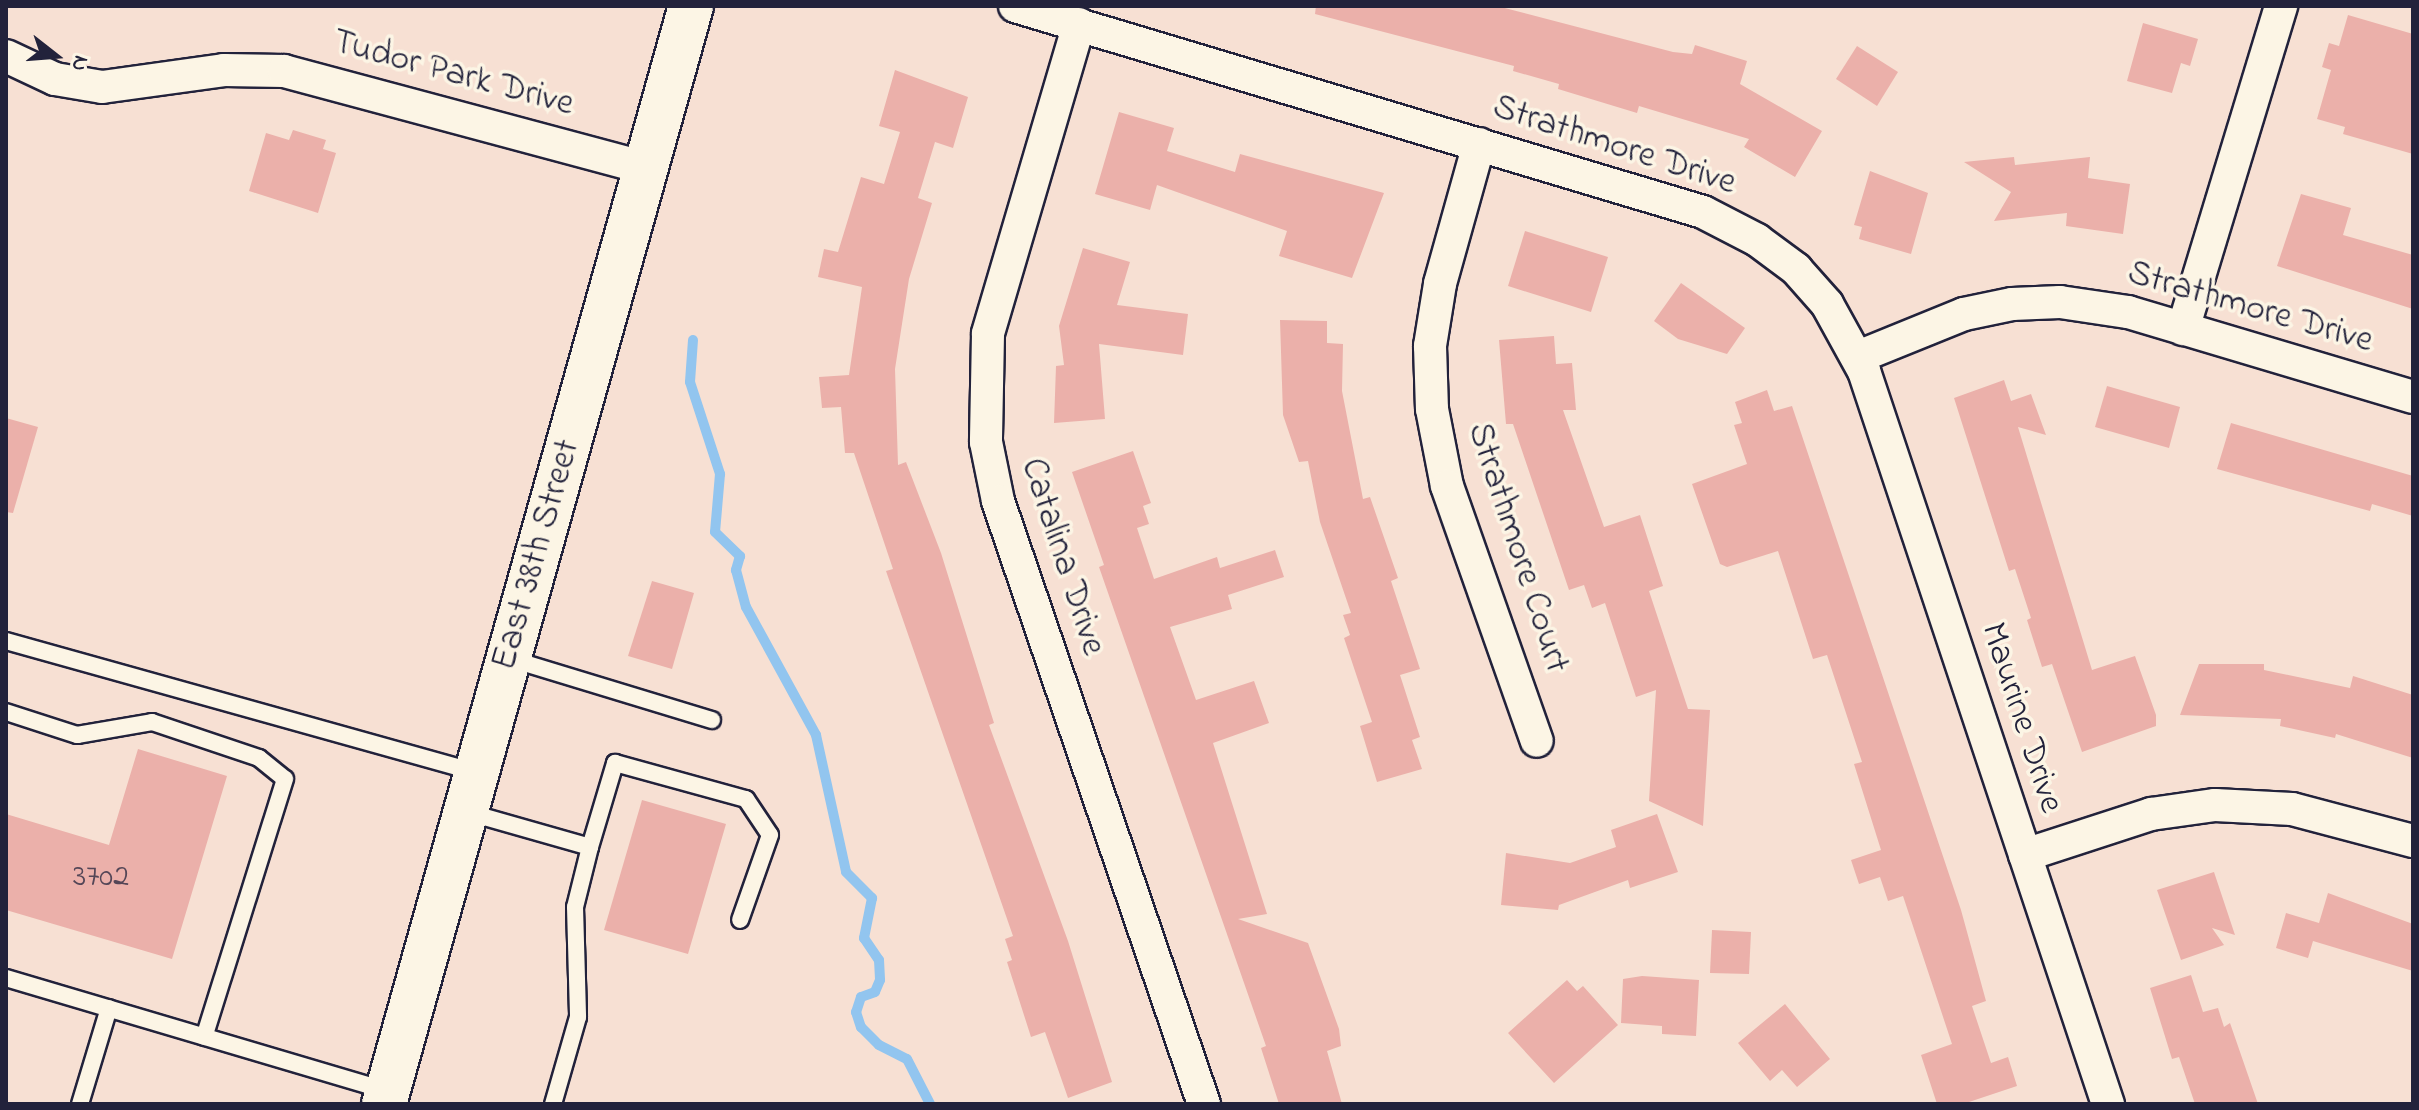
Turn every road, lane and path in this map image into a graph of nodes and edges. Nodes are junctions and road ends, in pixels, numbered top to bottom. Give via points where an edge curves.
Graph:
1 (691, 6) edge
2 (1015, 6) edge
3 (2281, 6) edge
4 (1079, 24) junction
5 (6, 56) edge
6 (1479, 144) junction
7 (645, 168) junction
8 (2183, 329) junction
9 (1858, 357) junction
10 (2413, 397) edge
11 (6, 641) edge
12 (508, 658) junction
13 (6, 712) edge
14 (712, 720) dead end
15 (1537, 741) dead end
16 (471, 792) junction
17 (2413, 841) edge
18 (590, 847) junction
19 (2025, 855) junction
20 (740, 920) dead end
21 (6, 978) edge
22 (109, 1008) junction
23 (204, 1037) junction
24 (386, 1098) edge
25 (80, 1104) edge
26 (553, 1104) edge
27 (1204, 1104) edge
28 (2108, 1104) edge

1 - 7 main road, East 38th Street
2 - 4 street, Strathmore Drive
3 - 8 street
4 - 6 street, Strathmore Drive
4 - 27 street, Catalina Drive via 988,334 986,442 998,501
5 - 7 street, Tudor Park Drive via 55,79 102,87 224,70 297,73
6 - 9 street, Strathmore Drive via 1731,224 1796,269 1827,304
6 - 15 street, Strathmore Court via 1440,284 1430,346 1432,409 1447,486
7 - 12 main road, East 38th Street
8 - 9 street, Strathmore Drive via 2108,308 2012,304 1964,314
8 - 10 street, Strathmore Drive
9 - 19 street, Maurine Drive
11 - 16 lane
12 - 14 lane
12 - 16 main road, East 38th Street
13 - 23 lane via 77,735 152,722 259,758 285,779
16 - 18 lane
16 - 24 main road, East 38th Street
17 - 19 street via 2292,809 2230,805 2151,814
18 - 20 lane via 615,763 746,799 770,835
18 - 26 lane via 574,922 578,1017
19 - 28 street, Maurine Drive
21 - 22 lane
22 - 23 lane
22 - 25 lane
23 - 24 lane

